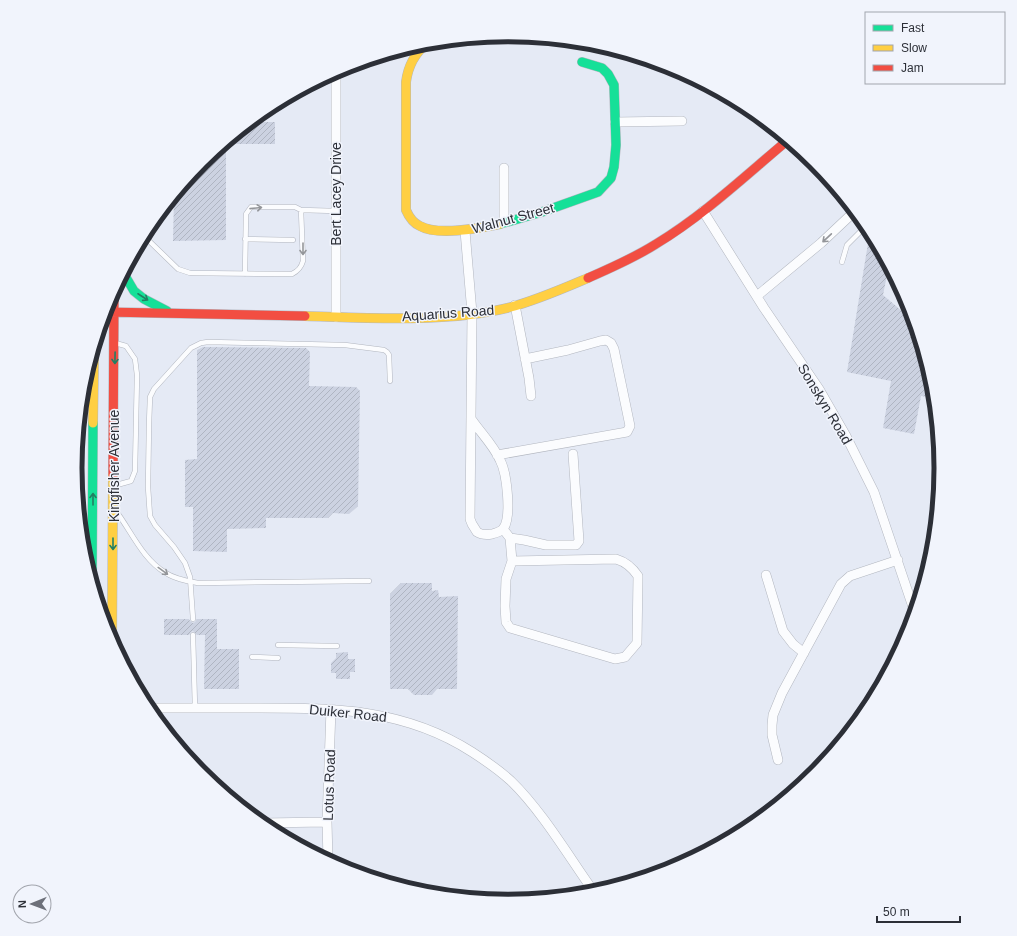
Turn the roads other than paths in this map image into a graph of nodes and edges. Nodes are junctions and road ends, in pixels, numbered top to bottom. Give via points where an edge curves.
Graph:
1 (416, 52) edge
2 (582, 62) dead end
3 (336, 78) edge
4 (682, 121) dead end
5 (615, 122) junction
6 (784, 144) edge
7 (504, 168) dead end
8 (301, 210) junction
9 (336, 211) junction
10 (703, 211) junction
11 (851, 215) edge
12 (504, 223) junction
13 (862, 230) edge
14 (465, 231) junction
15 (245, 239) junction
16 (149, 240) edge
17 (293, 240) dead end
18 (842, 262) dead end
19 (245, 274) junction
20 (127, 279) edge
21 (757, 296) junction
22 (515, 306) junction
23 (112, 312) edge
24 (169, 312) junction
25 (472, 313) junction
26 (111, 316) edge
27 (336, 317) junction
28 (115, 343) junction
29 (525, 359) junction
30 (94, 372) edge
31 (390, 381) dead end
32 (531, 396) dead end
33 (472, 420) junction
34 (573, 454) dead end
35 (497, 455) junction
36 (113, 486) junction
37 (114, 508) junction
38 (503, 529) junction
39 (510, 538) junction
40 (92, 556) edge
41 (898, 560) junction
42 (512, 561) junction
43 (766, 575) dead end
44 (369, 581) dead end
45 (191, 582) junction
46 (912, 604) edge
47 (193, 619) dead end
48 (112, 624) edge
49 (193, 635) dead end
50 (278, 645) dead end
51 (337, 646) dead end
52 (804, 653) junction
53 (252, 657) dead end
54 (278, 658) dead end
55 (156, 708) edge
56 (195, 708) junction
57 (331, 709) junction
58 (778, 760) dead end
59 (327, 822) junction
60 (273, 823) edge
61 (328, 854) edge
62 (590, 886) edge

1 - 14 street, Walnut Street via 405,79 406,210 414,223 426,229
2 - 5 street, Walnut Street via 600,66 611,79
3 - 9 street, Bert Lacey Drive
4 - 5 street
5 - 12 street, Walnut Street via 616,163 605,187 548,211
6 - 10 street, Aquarius Road
7 - 12 street
8 - 9 lane
15 -> 8 lane via 246,214 251,207 295,207
8 -> 19 lane via 301,268 292,274
9 - 27 street, Bert Lacey Drive
10 - 21 street, Sonskyn Road
10 - 22 street, Aquarius Road via 656,244 611,268
11 -> 21 street
12 - 14 street, Walnut Street
13 - 18 lane via 846,244
14 - 25 street
15 - 17 lane
15 - 19 lane
16 - 19 lane via 178,269 190,274
20 -> 24 street via 134,292
21 - 41 street, Sonskyn Road via 819,389 846,436 874,492
22 - 25 street, Aquarius Road
22 - 29 street
23 - 24 street, Aquarius Road
24 - 27 street, Aquarius Road
25 - 27 street, Aquarius Road
25 - 33 street
26 - 28 street, Kingfisher Avenue
28 -> 36 street, Kingfisher Avenue
28 - 36 lane via 126,346 135,359 137,375 135,471 131,481
29 - 32 street
29 - 35 street via 600,341 606,340 611,343 630,426 628,432
40 -> 30 street, Kingfisher Avenue
31 - 45 lane via 389,355 384,350 345,345 208,342 191,348 154,389 150,397 148,487 150,516 185,563
33 - 35 street
33 - 38 street via 472,524 477,532 484,535 494,534
34 - 39 street via 578,544 546,545
35 - 38 street via 506,480 507,517
36 - 37 street, Kingfisher Avenue
37 -> 45 lane via 145,554 155,564 167,574
37 -> 48 street, Kingfisher Avenue
38 - 39 street
39 - 42 street
41 - 46 street, Sonskyn Road
41 - 52 street via 846,578
42 - 42 street via 616,559 624,562 633,568 638,576 637,643 625,657 615,659 510,628 506,622 505,606 506,579
43 - 52 street via 783,631
44 - 45 lane
45 - 47 lane
49 - 56 lane
50 - 51 lane
52 - 58 street via 773,715 772,736
53 - 54 lane
55 - 56 street, Duiker Road
56 - 57 street, Duiker Road
57 - 59 street, Lotus Road
57 - 62 street, Duiker Road via 391,717 420,726 447,737 488,762 511,781 536,811
59 - 60 street
59 - 61 street, Lotus Road

